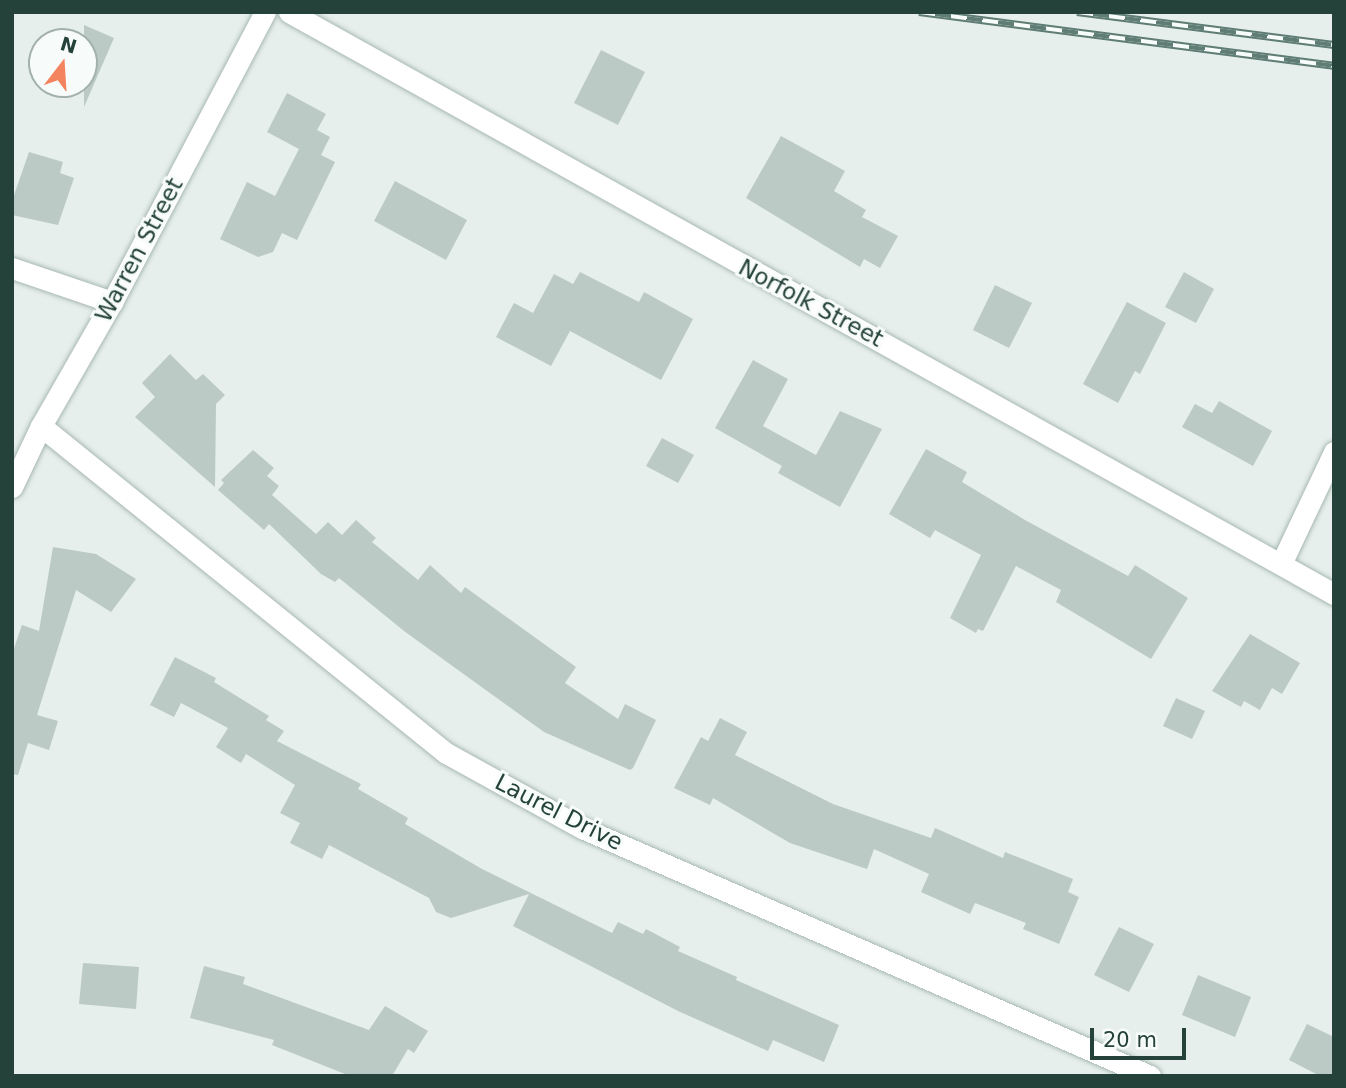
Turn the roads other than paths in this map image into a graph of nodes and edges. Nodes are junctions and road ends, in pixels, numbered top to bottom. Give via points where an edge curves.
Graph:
1 (265, 12) edge
2 (289, 12) edge
3 (12, 268) edge
4 (112, 302) junction
5 (41, 426) junction
6 (1334, 452) edge
7 (12, 487) edge
8 (1281, 564) junction
9 (1334, 594) edge
10 (1150, 1076) edge

1 - 4 street, Warren Street
2 - 8 street, Norfolk Street
3 - 4 street
4 - 5 street, Warren Street
5 - 7 street, Warren Street
5 - 10 street, Laurel Drive via 446,753 582,828
6 - 8 street
8 - 9 street, Norfolk Street

